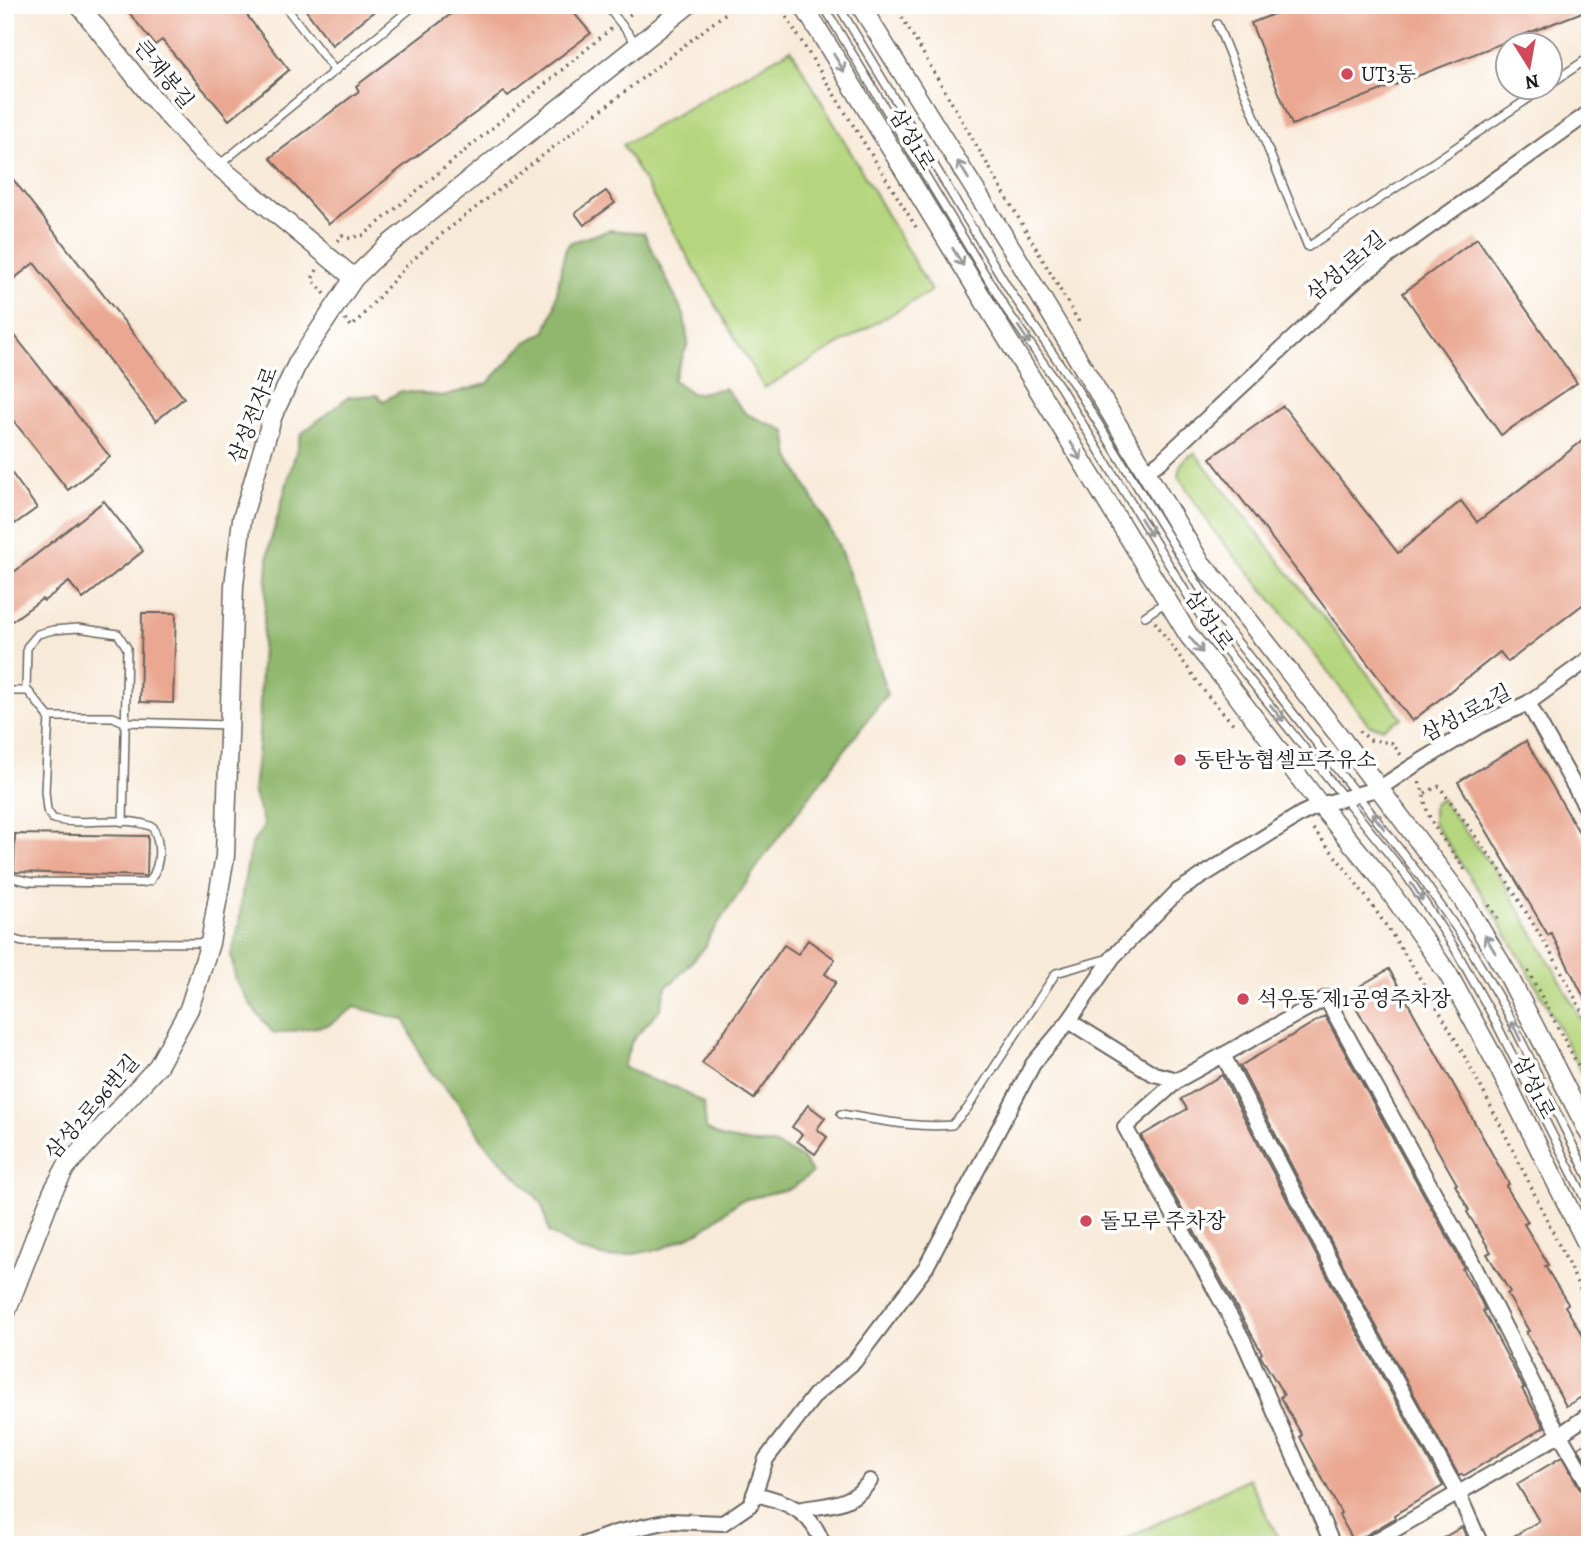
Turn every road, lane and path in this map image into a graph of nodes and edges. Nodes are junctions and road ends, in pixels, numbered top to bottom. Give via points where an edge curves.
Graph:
1 (79, 5) edge
2 (284, 5) edge
3 (415, 5) edge
4 (606, 5) edge
5 (642, 5) edge
6 (688, 5) edge
7 (736, 5) edge
8 (803, 5) edge
9 (823, 5) edge
10 (838, 5) edge
11 (860, 5) edge
12 (895, 5) edge
13 (619, 22) junction
14 (1217, 24) dead end
15 (637, 44) junction
16 (1590, 57) edge
17 (335, 71) junction
18 (1564, 74) edge
19 (1523, 102) edge
20 (1590, 112) edge
21 (218, 166) junction
22 (342, 235) dead end
23 (354, 278) junction
24 (352, 327) dead end
25 (1084, 330) dead end
26 (1145, 472) junction
27 (1167, 601) junction
28 (1145, 616) dead end
29 (1590, 658) edge
30 (5, 691) edge
31 (26, 691) junction
32 (1528, 704) junction
33 (48, 717) junction
34 (124, 722) junction
35 (230, 725) junction
36 (1357, 728) dead end
37 (1410, 768) junction
38 (1380, 789) junction
39 (1352, 797) junction
40 (1320, 805) junction
41 (1590, 814) edge
42 (123, 822) junction
43 (1313, 829) dead end
44 (5, 871) edge
45 (5, 937) edge
46 (210, 943) junction
47 (1113, 957) junction
48 (201, 970) joint
49 (1069, 1021) junction
50 (1590, 1027) edge
51 (1223, 1055) junction
52 (1178, 1080) junction
53 (841, 1114) dead end
54 (1590, 1135) edge
55 (1590, 1180) edge
56 (1590, 1209) edge
57 (1590, 1250) edge
58 (1590, 1309) edge
59 (5, 1315) edge
60 (1590, 1414) edge
61 (1561, 1434) junction
62 (870, 1481) dead end
63 (1590, 1487) edge
64 (1458, 1493) junction
65 (754, 1494) junction
66 (798, 1510) junction
67 (582, 1545) edge
68 (823, 1545) edge
69 (1336, 1545) edge
70 (1368, 1545) edge
71 (1481, 1545) edge

1 - 21 street, 큰재봉길 via 176,125
2 - 17 lane
3 - 17 lane
4 - 13 lane
5 - 13 path
6 - 15 street, 삼성전자로
7 - 24 path via 442,234 407,265
8 -> 27 street, 삼성1로
9 -> 39 lane via 1006,309 1060,387 1206,625
10 - 39 lane via 1010,291 1077,389 1218,617
26 -> 11 street, 삼성1로
12 - 25 path
13 - 15 lane
13 - 22 path via 364,235
14 - 19 lane via 1308,247
15 - 23 street, 삼성전자로 via 387,246
16 - 18 lane
17 - 21 lane
20 - 26 street, 삼성1로1길 via 1359,277
21 - 23 street, 큰재봉길
23 - 35 street, 삼성전자로 via 298,362 273,415 254,472 242,519 234,585
26 - 38 street, 삼성1로 via 1200,562
27 - 28 lane
27 -> 40 street, 삼성1로
29 - 32 street, 삼성1로2길
30 - 31 lane
31 - 33 lane
31 - 34 lane via 27,647 38,635 78,628 118,634 127,648
32 - 37 street, 삼성1로2길 via 1479,726
32 - 41 street
33 - 34 lane
33 - 42 lane via 45,791 53,819
34 - 35 lane
34 - 42 lane
35 - 46 street, 삼성전자로 via 225,856
36 - 37 path via 1370,740 1392,743
37 - 38 street, 삼성1로2길
37 - 50 path via 1425,793 1439,786 1503,874
38 - 39 street, 삼성1로2길
54 -> 38 street, 삼성1로 via 1491,945
39 - 40 street, 삼성1로2길
55 -> 39 lane via 1470,947 1418,873
39 -> 56 lane via 1454,947
40 - 47 street, 삼성1로2길 via 1178,891
40 - 57 street, 삼성1로 via 1379,876 1448,974
42 - 44 lane via 139,821 153,827 159,854 150,881 32,882
43 - 58 path via 1355,878 1429,992
45 - 46 lane via 22,942
46 - 48 street, 삼성전자로
47 - 49 street, 삼성1로2길
47 - 53 lane via 1056,973 952,1125 904,1125
48 - 59 street, 삼성2로96번길 via 189,1009 158,1066 66,1167
49 - 52 street via 1154,1074
49 - 65 street, 삼성1로2길 via 1033,1064 926,1266 854,1362 815,1395 765,1459
51 - 52 street
51 - 61 street via 1326,998 1468,1254
51 - 64 street
52 - 69 street via 1125,1127 1243,1340
60 - 61 street
61 - 63 street
61 - 64 street
62 - 66 street via 843,1503
64 - 70 street
64 - 71 street
65 - 66 street via 781,1499
65 - 67 street via 751,1504 723,1523 669,1521
66 - 68 street

